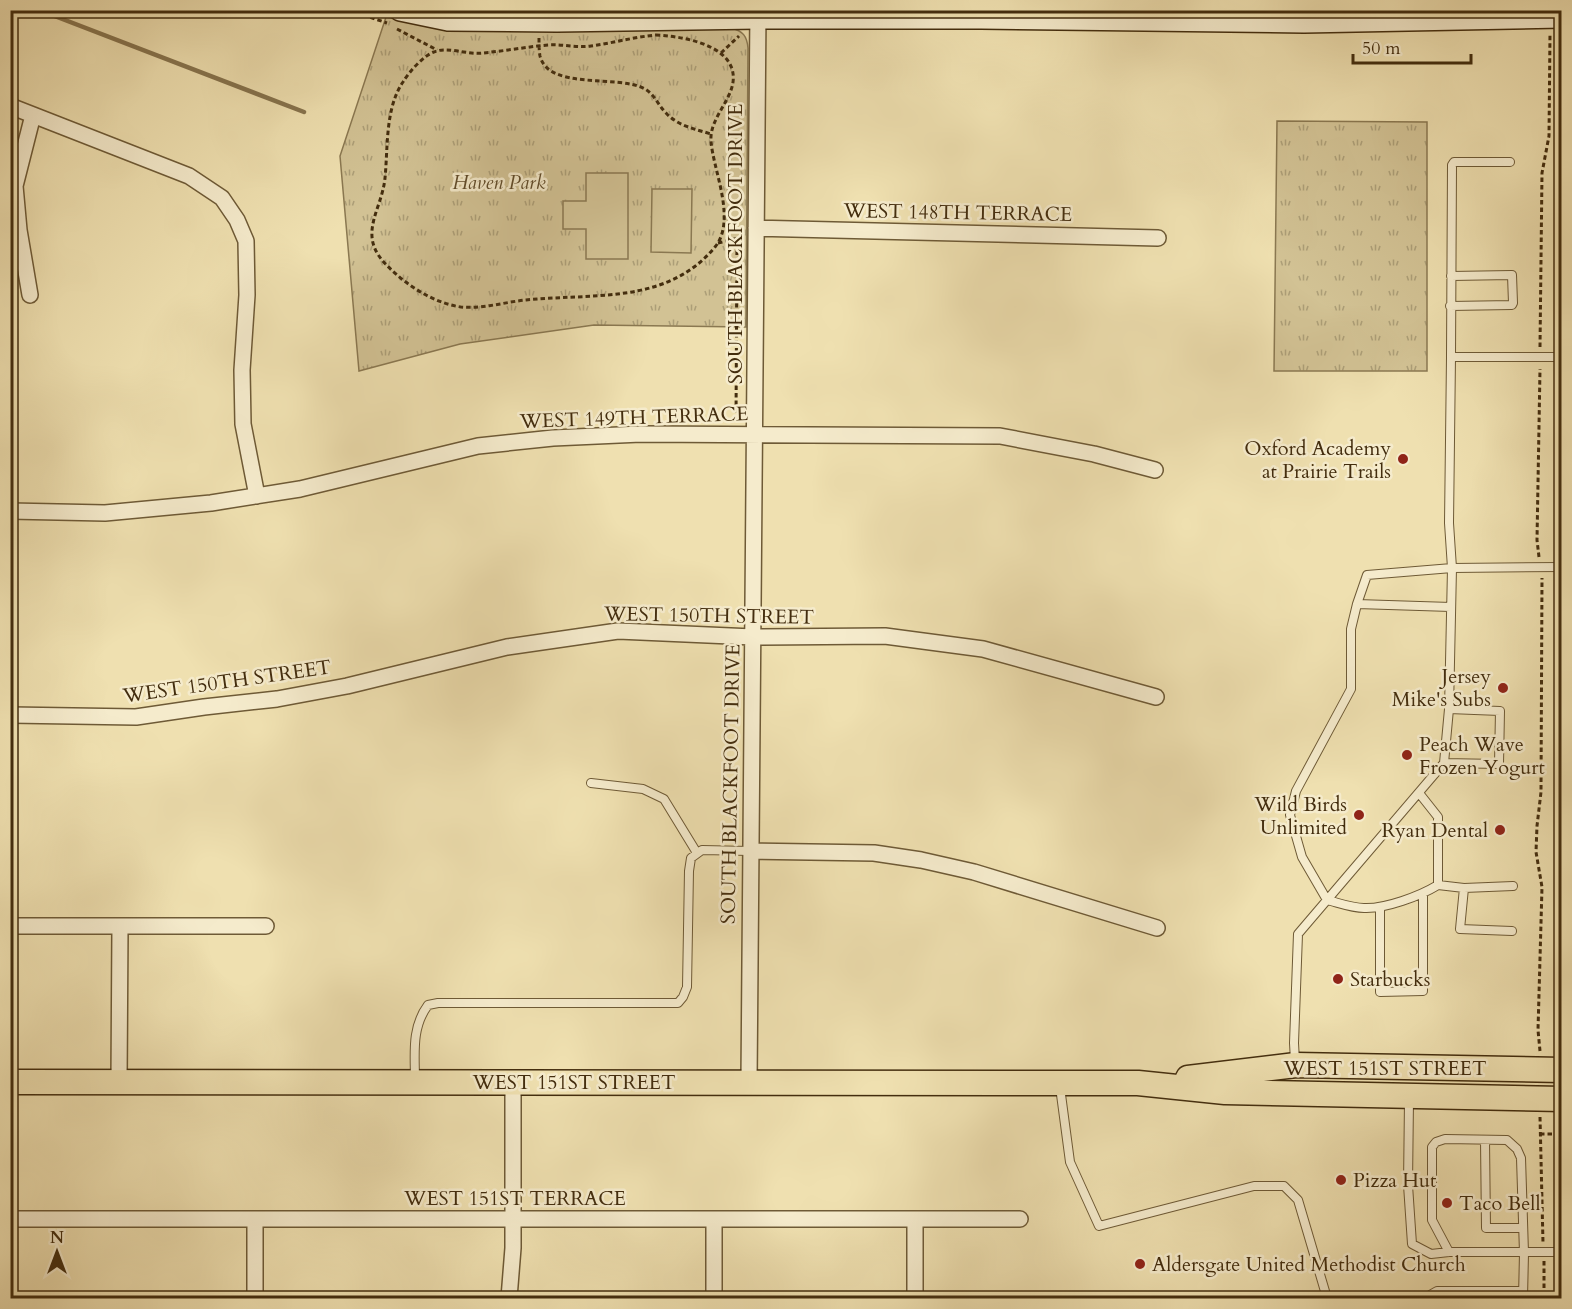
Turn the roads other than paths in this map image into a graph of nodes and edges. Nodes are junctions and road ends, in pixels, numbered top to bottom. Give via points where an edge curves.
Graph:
1 (400, 10) edge
2 (758, 14) edge
3 (981, 14) edge
4 (1556, 17) edge
5 (529, 18) edge
6 (10, 106) edge
7 (33, 115) junction
8 (1510, 162) dead end
9 (756, 233) junction
10 (1158, 238) dead end
11 (1451, 276) junction
12 (30, 295) dead end
13 (1450, 306) junction
14 (1451, 357) junction
15 (1562, 357) edge
16 (754, 434) junction
17 (1155, 470) dead end
18 (257, 496) junction
19 (10, 511) edge
20 (1562, 567) edge
21 (1452, 568) junction
22 (1357, 604) junction
23 (1451, 607) junction
24 (753, 637) junction
25 (1156, 697) dead end
26 (1449, 710) junction
27 (10, 715) edge
28 (1444, 764) junction
29 (591, 783) dead end
30 (1419, 793) junction
31 (750, 851) junction
32 (697, 853) junction
33 (1438, 885) junction
34 (1513, 886) dead end
35 (1464, 888) junction
36 (1423, 894) junction
37 (1327, 900) junction
38 (1380, 907) junction
39 (10, 926) edge
40 (120, 926) junction
41 (266, 926) dead end
42 (1157, 928) dead end
43 (1512, 931) dead end
44 (1296, 1065) junction
45 (1562, 1070) edge
46 (10, 1082) edge
47 (119, 1082) junction
48 (414, 1082) junction
49 (513, 1082) junction
50 (749, 1082) junction
51 (1060, 1083) junction
52 (1138, 1083) junction
53 (1203, 1089) junction
54 (1409, 1096) junction
55 (1562, 1099) edge
56 (1485, 1140) junction
57 (10, 1218) edge
58 (255, 1218) junction
59 (513, 1219) junction
60 (714, 1219) junction
61 (915, 1219) junction
62 (1020, 1219) dead end
63 (1523, 1228) junction
64 (1449, 1252) junction
65 (1524, 1252) junction
66 (1562, 1252) edge
67 (1523, 1295) edge
68 (255, 1299) edge
69 (509, 1299) edge
70 (714, 1299) edge
71 (915, 1299) edge
72 (1327, 1299) edge
73 (1428, 1299) edge

1 - 5 street via 448,20
2 - 3 street
2 - 5 street
2 - 9 street, SOUTH BLACKFOOT DRIVE
3 - 4 street via 1304,22
6 - 7 street
7 - 12 street via 15,186
7 - 18 street via 189,176 222,198 237,220 246,241 243,424
8 - 11 lane via 1452,165
9 - 10 street, WEST 148TH TERRACE
9 - 16 street, SOUTH BLACKFOOT DRIVE
11 - 13 lane
11 - 13 lane via 1512,275 1513,303
13 - 14 lane
14 - 15 lane
14 - 21 lane
16 - 17 street, WEST 149TH TERRACE via 1000,436
16 - 18 street, WEST 149TH TERRACE via 641,434 478,446
16 - 24 street, SOUTH BLACKFOOT DRIVE
18 - 19 street, WEST 149TH TERRACE via 105,513
20 - 21 lane
21 - 22 lane via 1367,575
21 - 23 lane
22 - 23 lane
22 - 37 lane via 1351,629 1351,689 1296,791 1290,815 1302,857
23 - 26 lane
24 - 25 street, WEST 150TH STREET via 885,636 983,649
24 - 27 street, WEST 150TH STREET via 618,631 507,647 277,699 136,717
24 - 31 street, SOUTH BLACKFOOT DRIVE
26 - 28 lane
26 - 28 lane via 1500,711 1499,765
28 - 30 lane
29 - 32 lane via 643,789 664,799
30 - 33 lane via 1438,817
30 - 37 lane
31 - 32 lane
31 - 42 street via 874,853 921,860 974,872
31 - 50 street, SOUTH BLACKFOOT DRIVE
32 - 48 lane via 691,858 689,871 687,987 678,1003 428,1005 416,1027
33 - 35 lane
33 - 36 lane
34 - 35 lane
35 - 43 lane via 1460,929
36 - 38 lane
36 - 38 lane via 1423,992 1380,992
37 - 38 lane via 1364,908
37 - 44 lane via 1298,934
39 - 40 street
40 - 41 street
40 - 47 street
44 - 45 main road, WEST 151ST STREET
44 - 52 main road, WEST 151ST STREET
44 - 53 main road via 1285,1084
46 - 47 main road, WEST 151ST STREET
47 - 48 main road, WEST 151ST STREET
48 - 49 main road, WEST 151ST STREET
49 - 50 main road, WEST 151ST STREET
49 - 59 street
50 - 51 main road, WEST 151ST STREET
51 - 52 main road, WEST 151ST STREET
51 - 72 lane via 1070,1162 1099,1226 1254,1185 1284,1186 1298,1200
52 - 53 main road, WEST 151ST STREET
53 - 54 main road, WEST 151ST STREET
54 - 55 main road, WEST 151ST STREET
54 - 64 lane via 1412,1244 1431,1254
56 - 63 lane via 1507,1140 1521,1158
56 - 63 lane via 1486,1228
56 - 64 lane via 1445,1139 1432,1147 1432,1220
57 - 58 street, WEST 151ST TERRACE
58 - 59 street, WEST 151ST TERRACE
58 - 68 street
59 - 60 street, WEST 151ST TERRACE
59 - 69 street
60 - 61 street, WEST 151ST TERRACE
60 - 70 street
61 - 62 street, WEST 151ST TERRACE
61 - 71 street
63 - 65 lane
64 - 65 lane
65 - 66 lane
65 - 67 lane
67 - 73 lane via 1437,1291

